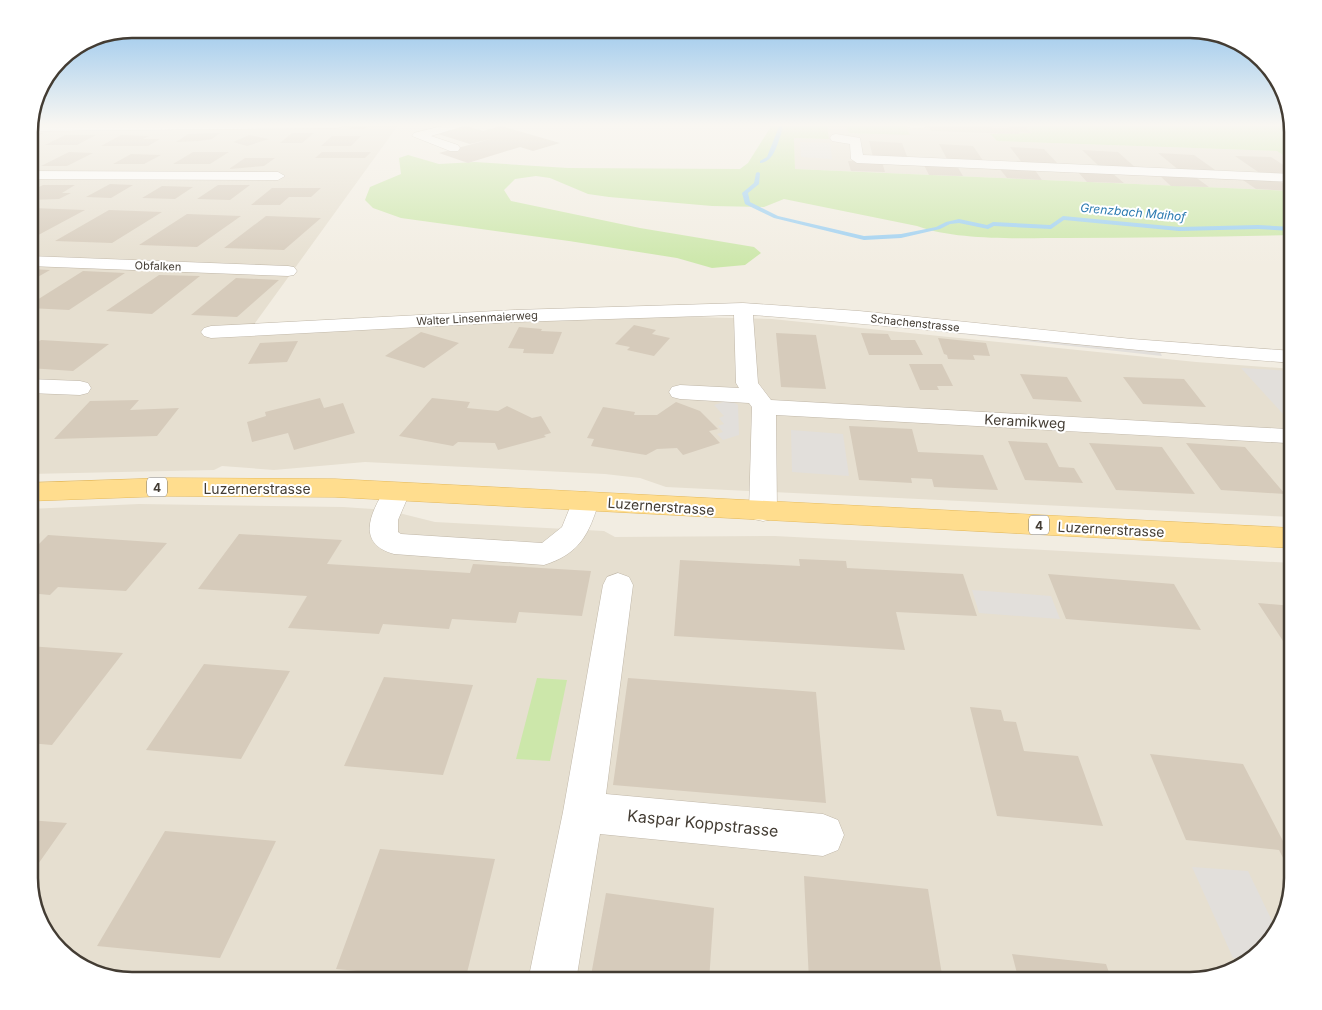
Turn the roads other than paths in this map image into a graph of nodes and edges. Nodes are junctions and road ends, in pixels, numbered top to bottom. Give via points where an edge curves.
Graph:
1 (1135, 171) edge
2 (38, 175) edge
3 (278, 176) dead end
4 (1284, 178) edge
5 (38, 261) edge
6 (288, 271) dead end
7 (743, 309) junction
8 (212, 332) dead end
9 (1284, 356) edge
10 (38, 386) edge
11 (80, 388) dead end
12 (680, 392) dead end
13 (760, 401) junction
14 (1284, 436) edge
15 (38, 492) edge
16 (397, 492) junction
17 (585, 501) junction
18 (763, 512) junction
19 (1284, 538) edge
20 (618, 585) dead end
21 (583, 812) junction
22 (822, 835) dead end
23 (554, 972) edge

1 - 4 street
2 - 3 street
5 - 6 street, Obfalken
7 - 8 street, Walter Linsenmaierweg via 515,316
7 - 9 street, Schachenstrasse
7 - 13 street via 747,383
10 - 11 street
12 - 13 street, Keramikweg
13 - 14 street, Keramikweg
13 - 18 street
15 - 16 main road, Luzernerstrasse / 4 via 167,487
16 - 17 main road, Luzernerstrasse / 4
16 - 17 street via 384,517 384,534 387,541 394,544 544,554 564,545 573,535
17 - 18 main road, Luzernerstrasse / 4
18 - 19 main road, Luzernerstrasse / 4
20 - 21 street
21 - 22 street, Kaspar Koppstrasse
21 - 23 street

